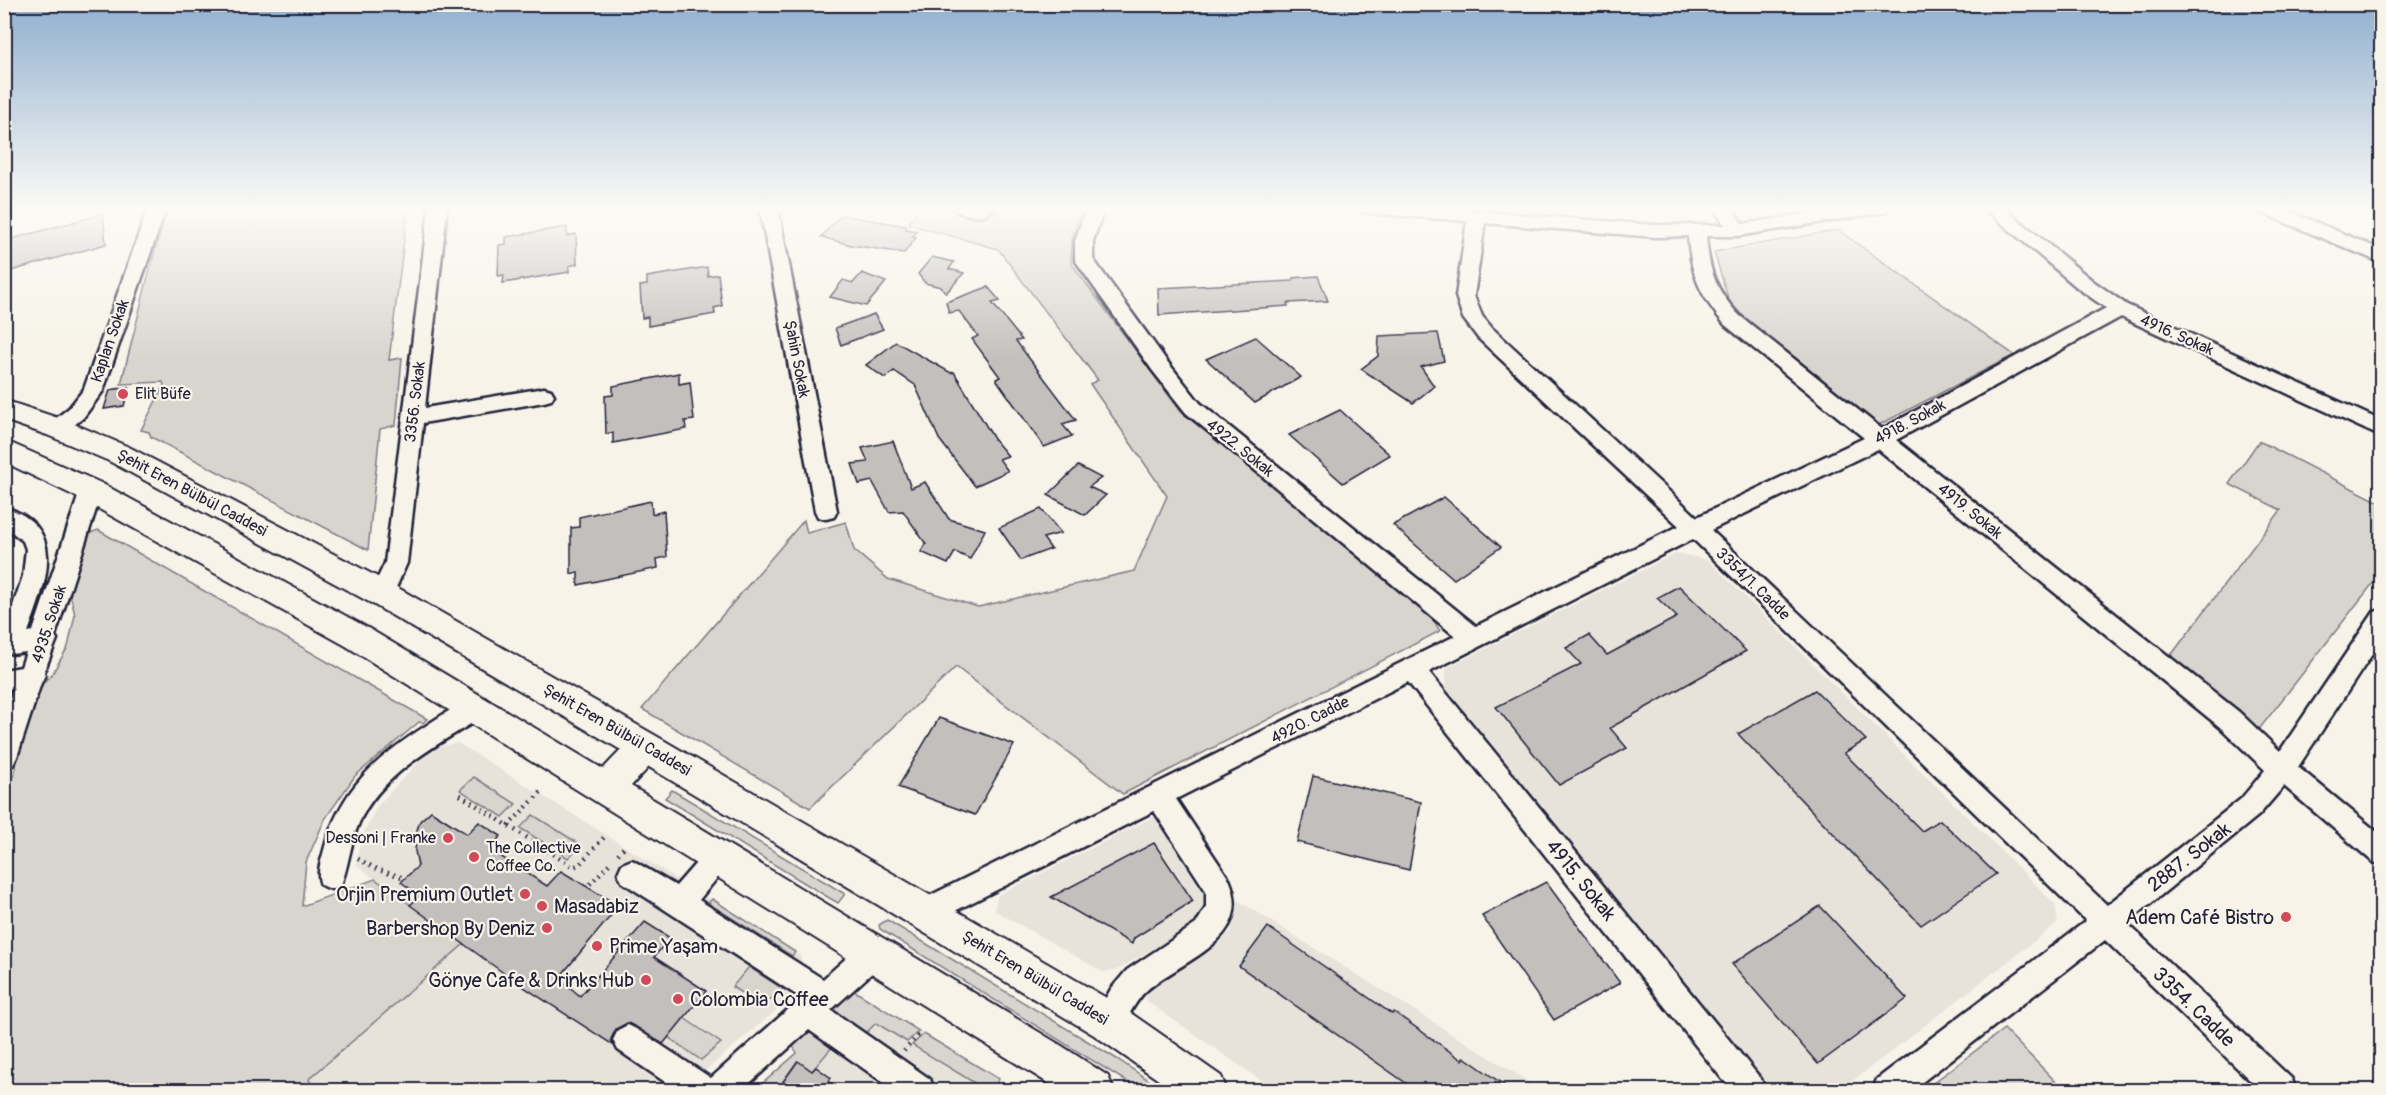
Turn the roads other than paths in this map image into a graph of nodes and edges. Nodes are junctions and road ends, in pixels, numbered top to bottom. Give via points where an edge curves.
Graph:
1 (139, 259) edge
2 (432, 259) edge
3 (779, 259) edge
4 (1084, 259) edge
5 (1471, 259) edge
6 (1700, 259) edge
7 (2055, 259) edge
8 (2120, 309) junction
9 (544, 395) dead end
10 (4, 410) edge
11 (413, 417) junction
12 (57, 428) junction
13 (2382, 430) edge
14 (1880, 439) junction
15 (12, 453) edge
16 (92, 491) junction
17 (826, 511) dead end
18 (4, 515) edge
19 (1695, 528) junction
20 (382, 594) junction
21 (2382, 619) edge
22 (1474, 638) junction
23 (45, 639) junction
24 (1412, 669) junction
25 (33, 675) junction
26 (4, 680) edge
27 (476, 709) junction
28 (646, 747) junction
29 (4, 757) edge
30 (2282, 769) junction
31 (607, 789) junction
32 (1159, 795) junction
33 (2382, 853) edge
34 (718, 857) junction
35 (632, 873) dead end
36 (331, 876) dead end
37 (679, 903) junction
38 (925, 912) junction
39 (2106, 923) junction
40 (873, 953) junction
41 (817, 1004) junction
42 (1108, 1021) junction
43 (628, 1040) dead end
44 (703, 1090) edge
45 (720, 1090) edge
46 (919, 1090) edge
47 (1094, 1090) edge
48 (1207, 1090) edge
49 (1750, 1090) edge
50 (1888, 1090) edge
51 (2281, 1090) edge

1 - 12 street, Kaplan Sokak via 93,391 76,413
2 - 11 street, 3356. Sokak
3 - 17 street, Şahin Sokak
4 - 22 street, 4922. Sokak via 1193,408
5 - 19 street, 3354/1. Cadde via 1465,296 1478,325
6 - 14 street, 4919. Sokak via 1701,275 1718,305 1732,320
7 - 8 street, 4916. Sokak
8 - 13 street, 4916. Sokak
8 - 14 street, 4918. Sokak
9 - 11 street
10 - 12 main road, Şehit Eren Bülbül Caddesi
11 - 20 street, 3356. Sokak via 396,563
12 - 15 main road
12 - 20 main road, Şehit Eren Bülbül Caddesi via 119,454
14 - 19 street, 4918. Sokak
14 - 30 street, 4919. Sokak via 2230,720
15 - 16 main road
16 - 23 street, 4935. Sokak
16 - 27 main road
18 - 23 street via 29,532 38,554 12,644
19 - 22 street, 4920. Cadde
19 - 39 street, 3354/1. Cadde
20 - 28 main road, Şehit Eren Bülbül Caddesi
21 - 30 street, 2887. Sokak
22 - 24 street, 4920. Cadde
23 - 25 street, 4935. Sokak
24 - 32 street, 4920. Cadde
24 - 49 street, 4915. Sokak
25 - 26 street
25 - 29 street, 4935. Sokak
27 - 31 main road
27 - 36 street via 410,750 367,789 346,822
28 - 31 main road
28 - 38 main road, Şehit Eren Bülbül Caddesi
30 - 33 street, 4919. Sokak
30 - 39 street, 2887. Sokak via 2236,820
31 - 34 main road
32 - 38 street, 4920. Cadde
32 - 42 street via 1219,888 1220,915 1202,938 1136,981
34 - 37 street
34 - 40 main road
35 - 37 street
37 - 41 street
38 - 42 main road, Şehit Eren Bülbül Caddesi
39 - 50 street, 2887. Sokak
39 - 51 street, 3354. Cadde
40 - 41 street
40 - 47 main road
41 - 45 street
41 - 46 street
42 - 48 main road, Şehit Eren Bülbül Caddesi
43 - 44 street

